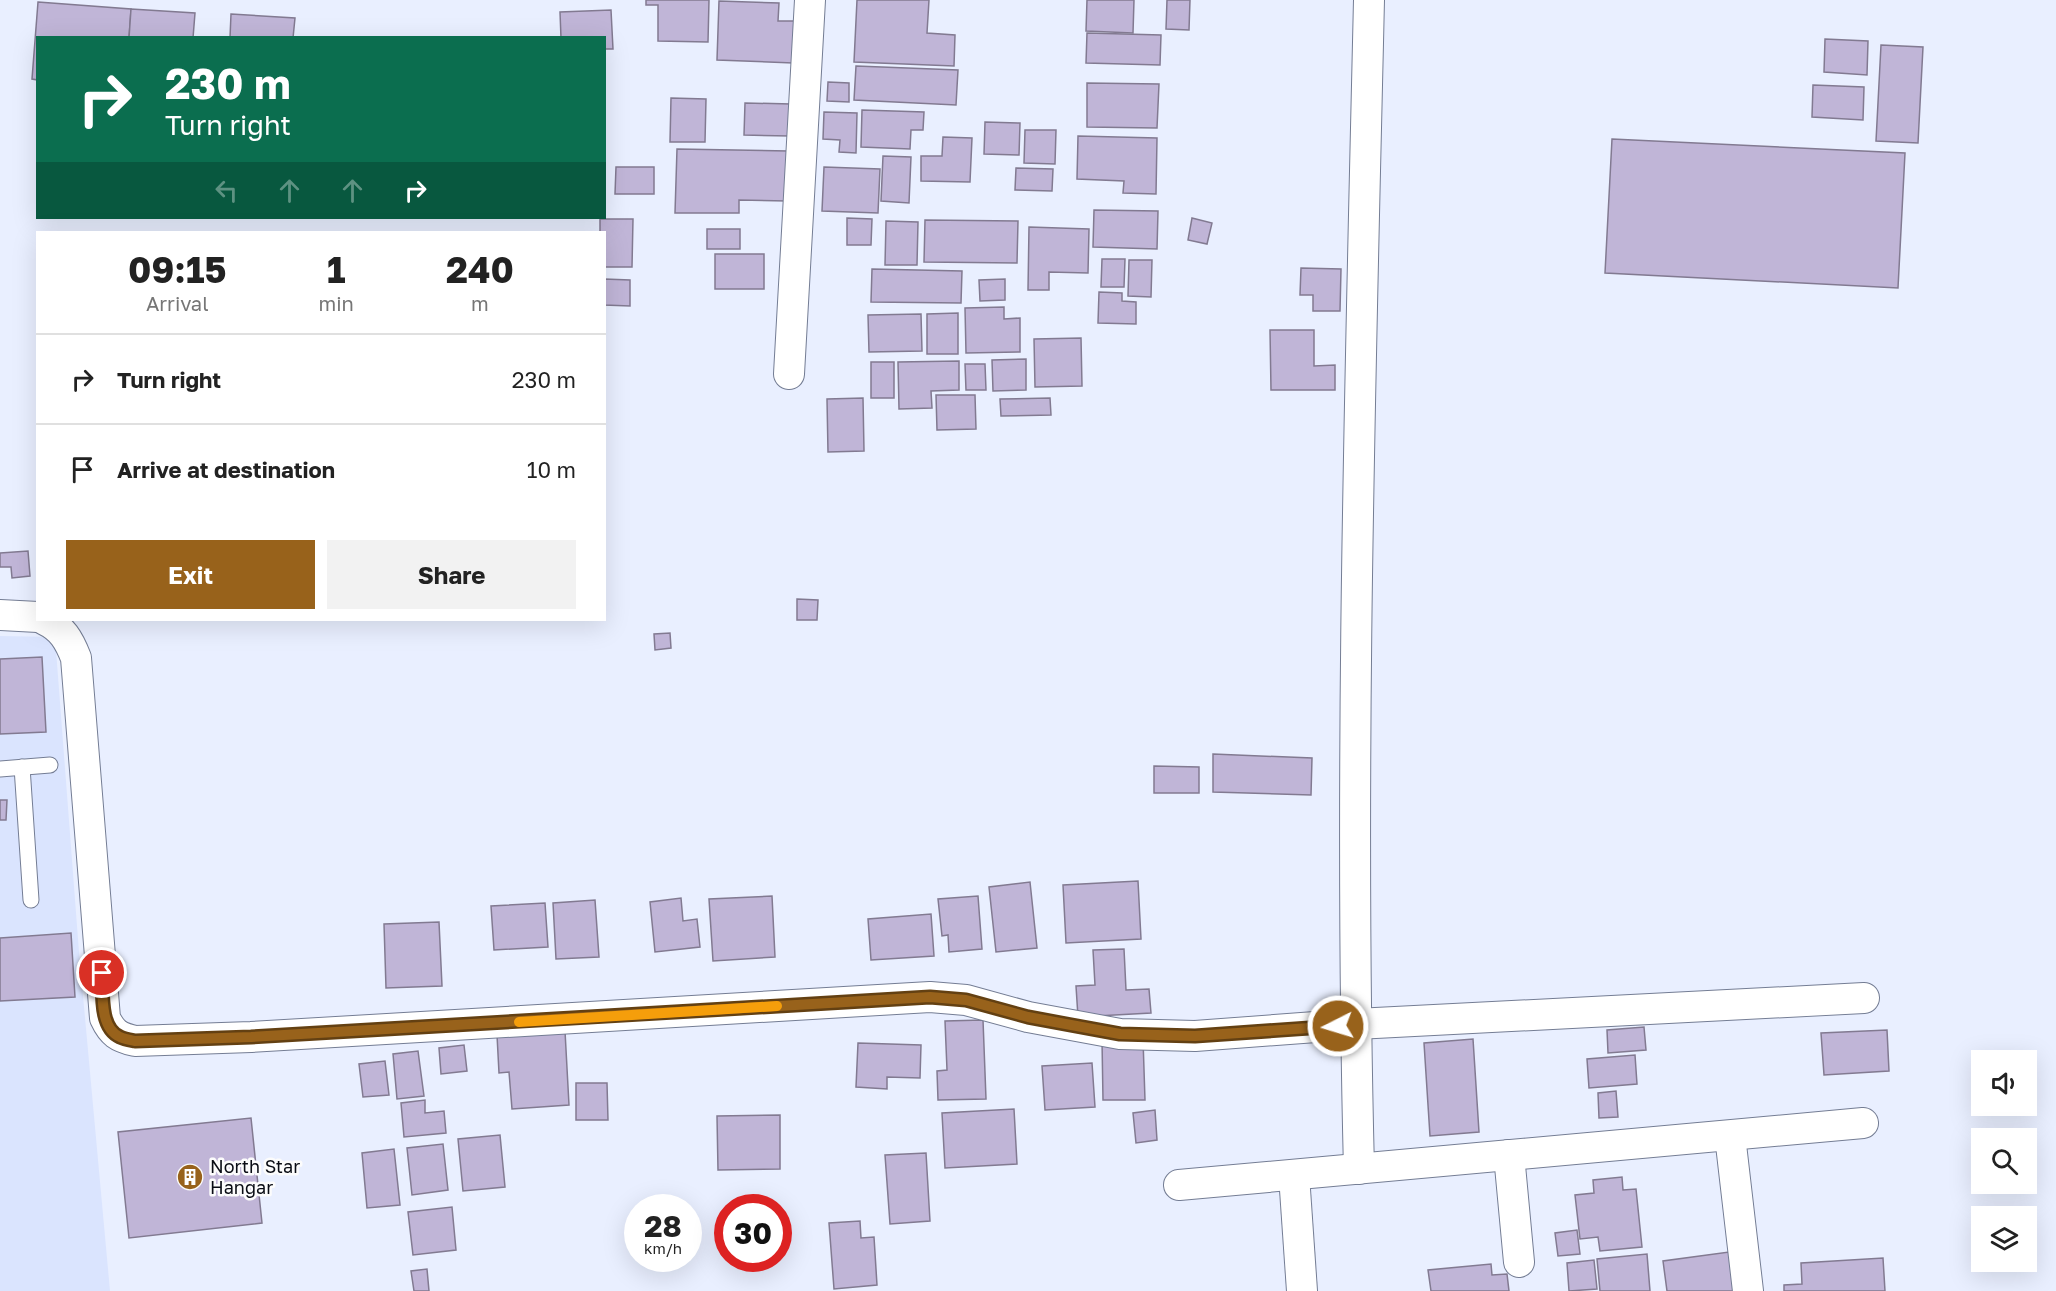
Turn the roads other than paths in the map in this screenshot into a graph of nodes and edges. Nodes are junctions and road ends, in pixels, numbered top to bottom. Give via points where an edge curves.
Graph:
1 (810, 0) edge
2 (1369, 0) edge
3 (789, 374) dead end
4 (0, 615) edge
5 (36, 618) edge
6 (47, 621) edge
7 (50, 765) dead end
8 (22, 767) junction
9 (0, 769) edge
10 (31, 900) dead end
11 (1864, 998) dead end
12 (1356, 1024) junction
13 (1863, 1123) dead end
14 (1730, 1136) junction
15 (1509, 1155) junction
16 (1359, 1169) junction
17 (1294, 1175) junction
18 (1179, 1185) dead end
19 (1519, 1262) dead end
20 (1302, 1291) edge
21 (1748, 1291) edge

1 - 3 street
2 - 12 street via 1357,490
4 - 5 street
6 - 12 street via 68,639 76,658 105,1018 111,1031 120,1037 135,1041 251,1037 930,997 966,1000 1028,1017 1120,1034 1195,1036
7 - 8 lane
8 - 9 lane
8 - 10 lane
11 - 12 street
12 - 16 street
13 - 14 street
14 - 15 street
14 - 21 street
15 - 16 street
15 - 19 street
16 - 17 street
17 - 18 street
17 - 20 street

